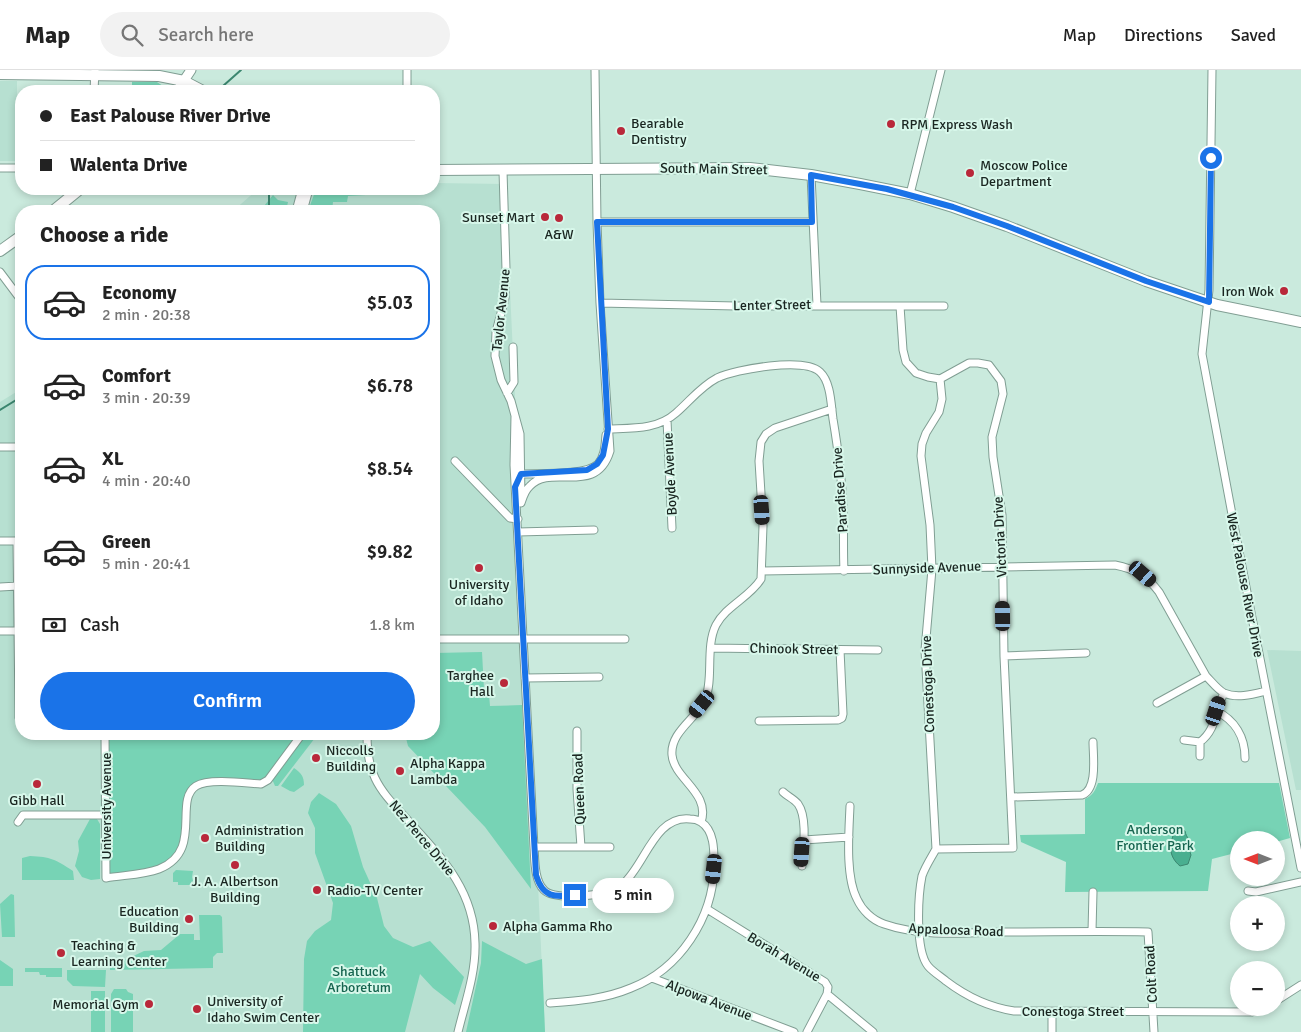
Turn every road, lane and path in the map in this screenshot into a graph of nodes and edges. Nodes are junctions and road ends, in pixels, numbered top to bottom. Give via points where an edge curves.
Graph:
1 (177, 70) edge
2 (191, 70) edge
3 (407, 70) edge
4 (595, 70) edge
5 (941, 70) edge
6 (1212, 70) edge
7 (95, 73) edge
8 (0, 74) edge
9 (153, 76) junction
10 (184, 81) junction
11 (181, 85) edge
12 (192, 85) edge
13 (407, 85) edge
14 (0, 168) edge
15 (15, 168) edge
16 (596, 168) junction
17 (440, 170) edge
18 (503, 171) junction
19 (811, 180) junction
20 (910, 194) junction
21 (73, 195) edge
22 (60, 205) edge
23 (597, 222) junction
24 (812, 222) junction
25 (15, 240) edge
26 (0, 250) edge
27 (0, 272) edge
28 (15, 292) edge
29 (1209, 302) junction
30 (600, 304) junction
31 (817, 305) junction
32 (900, 306) junction
33 (944, 306) dead end
34 (1301, 322) edge
35 (513, 347) dead end
36 (940, 379) junction
37 (508, 393) junction
38 (832, 409) junction
39 (515, 416) junction
40 (666, 420) junction
41 (608, 429) junction
42 (0, 447) edge
43 (15, 447) edge
44 (455, 461) dead end
45 (521, 474) junction
46 (515, 487) junction
47 (521, 503) junction
48 (518, 519) junction
49 (672, 528) dead end
50 (594, 530) dead end
51 (518, 532) junction
52 (0, 541) edge
53 (15, 541) edge
54 (1003, 566) junction
55 (932, 568) junction
56 (844, 570) junction
57 (762, 571) junction
58 (15, 586) edge
59 (0, 587) edge
60 (0, 631) edge
61 (15, 631) edge
62 (440, 639) edge
63 (625, 639) dead end
64 (524, 640) junction
65 (710, 648) junction
66 (840, 650) junction
67 (878, 650) dead end
68 (1086, 653) dead end
69 (1004, 656) junction
70 (1206, 676) junction
71 (599, 677) dead end
72 (525, 678) junction
73 (1266, 691) junction
74 (1224, 693) junction
75 (1156, 703) dead end
76 (1216, 711) junction
77 (759, 721) dead end
78 (577, 731) dead end
79 (105, 740) edge
80 (298, 740) edge
81 (367, 740) edge
82 (1184, 740) dead end
83 (1093, 742) dead end
84 (1200, 742) junction
85 (1200, 756) dead end
86 (1245, 758) dead end
87 (782, 792) dead end
88 (1012, 797) junction
89 (850, 806) dead end
90 (105, 815) junction
91 (18, 822) dead end
92 (701, 822) junction
93 (848, 837) junction
94 (804, 840) junction
95 (534, 847) junction
96 (610, 847) dead end
97 (581, 848) junction
98 (936, 849) junction
99 (802, 866) dead end
100 (1301, 868) edge
101 (1301, 882) edge
102 (1248, 891) dead end
103 (1093, 892) dead end
104 (706, 909) junction
105 (1092, 931) junction
106 (920, 932) junction
107 (1132, 932) joint
108 (652, 978) junction
109 (1301, 985) edge
110 (827, 994) junction
111 (1285, 995) edge
112 (550, 1003) dead end
113 (1153, 1011) junction
114 (1052, 1012) junction
115 (1230, 1012) edge
116 (458, 1032) edge
117 (794, 1032) edge
118 (807, 1032) edge
119 (873, 1032) edge
120 (1052, 1032) edge
121 (1154, 1032) edge

1 - 9 highway
2 - 10 main road
3 - 13 street
4 - 16 street
5 - 20 street
6 - 29 street, West Palouse River Drive
7 - 8 highway
7 - 9 highway
9 - 10 highway
10 - 11 main road
10 - 12 highway
14 - 15 street
16 - 18 highway, South Main Street
16 - 19 highway, South Main Street via 750,168
16 - 23 street
17 - 18 highway, South Main Street
18 - 37 street, Taylor Avenue via 505,292 496,332 495,356
19 - 20 highway, South Main Street
19 - 24 street
20 - 29 highway, South Main Street via 1007,226 1146,281
21 - 22 highway
23 - 24 street
23 - 30 street
24 - 31 street
25 - 26 highway
27 - 28 street
29 - 34 highway, South Main Street
29 - 73 street, West Palouse River Drive via 1202,344 1204,366
30 - 31 street, Lenter Street
30 - 41 street
31 - 32 street, Lenter Street
32 - 33 street, Lenter Street
32 - 36 street via 906,362 916,373
35 - 37 street via 514,382
36 - 54 street, Victoria Drive via 969,363 978,363 989,366 1001,381 1003,394 992,437 1002,515
36 - 55 street, Conestoga Drive via 942,399 939,412 926,433 921,456
37 - 39 street, Taylor Avenue
38 - 40 street, Paradise Drive via 826,381 816,369 796,365 770,366 717,378
38 - 56 street, Paradise Drive via 840,462
38 - 57 street via 775,428 761,442
39 - 45 street, Taylor Avenue via 520,434
39 - 46 street, Taylor Avenue
40 - 41 street via 639,428
40 - 49 street, Boyde Avenue
41 - 45 street via 603,455 587,470
41 - 47 street via 608,459 596,472 537,480
42 - 43 street
44 - 48 street via 510,518
45 - 46 street, Taylor Avenue
45 - 47 street, Taylor Avenue
46 - 48 street, Taylor Avenue
47 - 48 street, Taylor Avenue
48 - 51 street, Taylor Avenue
50 - 51 street
51 - 64 street, Taylor Avenue
52 - 53 street
54 - 55 street, Sunnyside Avenue
54 - 69 street, Victoria Drive
54 - 70 street, Sunnyside Avenue via 1115,565 1143,574 1159,592
55 - 56 street, Sunnyside Avenue
55 - 98 street, Conestoga Drive via 925,650
56 - 57 street, Sunnyside Avenue
57 - 65 street via 759,583 716,624
58 - 59 street
60 - 61 street
62 - 64 street
63 - 64 street
64 - 72 street, Taylor Avenue
65 - 66 street, Chinook Street
65 - 92 street via 706,698 676,737 672,750 674,761 703,806
66 - 67 street, Chinook Street
66 - 77 street via 842,718
68 - 69 street
69 - 88 street, Victoria Drive
70 - 74 street, Sunnyside Avenue
70 - 75 street
71 - 72 street
72 - 95 street, Taylor Avenue
73 - 74 street via 1244,695
73 - 100 street, West Palouse River Drive
74 - 76 street
76 - 84 street via 1212,730
76 - 86 street via 1236,727
78 - 97 street, Queen Road
79 - 90 street, University Avenue
80 - 90 street, University Avenue via 268,780 261,784 209,783 194,787 188,796 186,836 181,850 159,869 106,878
81 - 116 street, Nez Perce Drive via 369,763 375,778 387,798 446,863 457,879 471,913 475,956
82 - 84 street
83 - 88 street via 1093,784 1089,792
84 - 85 street
87 - 94 street via 799,805
88 - 98 street, Victoria Drive via 1013,848
89 - 93 street, Appaloosa Road
90 - 91 street via 23,815
92 - 95 street, Taylor Avenue via 684,818 666,826 624,883 610,891 550,895 536,875
92 - 104 street via 709,831 714,850 713,883
93 - 94 street
93 - 106 street, Appaloosa Road via 850,879 864,910 881,923
94 - 99 street
95 - 97 street
96 - 97 street
98 - 106 street via 920,886
101 - 102 street
103 - 105 street
104 - 108 street via 702,921 681,952
104 - 110 street, Borah Avenue via 825,982
105 - 106 street, Appaloosa Road
105 - 107 street, Appaloosa Road
106 - 114 street, Conestoga Street via 927,966 975,1000 999,1009
107 - 113 street, Colt Road via 1148,932
108 - 112 street via 605,996
108 - 117 street, Alpowa Avenue
109 - 111 street
110 - 118 street
110 - 119 street, Borah Avenue
113 - 114 street, Conestoga Street
113 - 115 street, Conestoga Street
113 - 121 street, Colt Road
114 - 120 street

